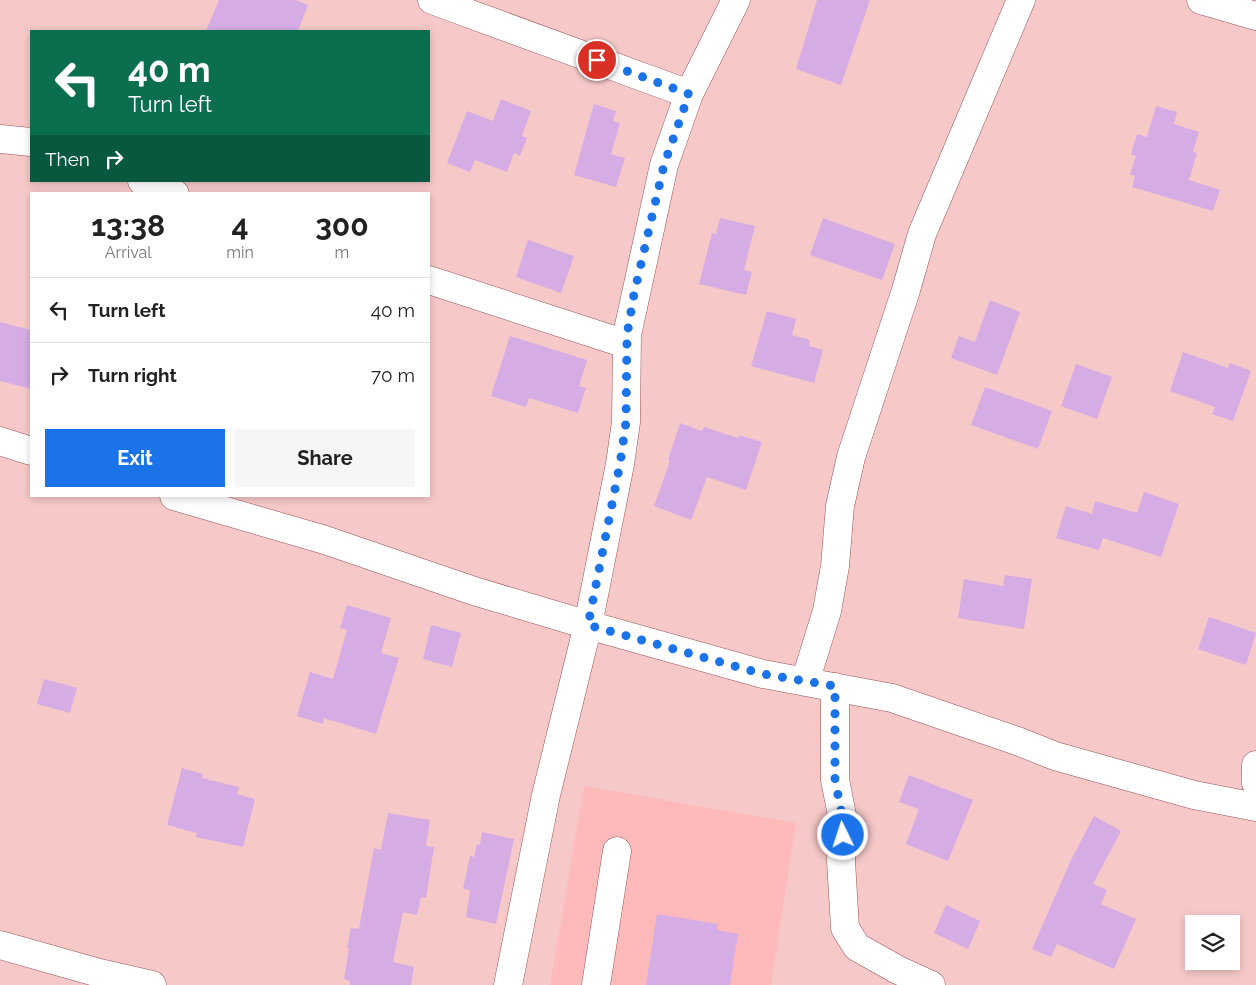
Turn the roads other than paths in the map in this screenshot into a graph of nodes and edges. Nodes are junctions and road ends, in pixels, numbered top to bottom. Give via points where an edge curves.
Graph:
1 (432, 0) edge
2 (736, 0) edge
3 (1021, 0) edge
4 (1200, 0) edge
5 (1256, 16) edge
6 (689, 94) junction
7 (0, 139) edge
8 (30, 142) edge
9 (145, 182) edge
10 (170, 192) edge
11 (430, 280) edge
12 (626, 344) junction
13 (0, 441) edge
14 (30, 451) edge
15 (177, 497) edge
16 (588, 625) junction
17 (805, 682) junction
18 (835, 686) junction
19 (1256, 765) edge
20 (1256, 783) edge
21 (1256, 806) edge
22 (617, 851) dead end
23 (0, 945) edge
24 (152, 985) edge
25 (508, 985) edge
26 (596, 985) edge
27 (931, 985) edge

1 - 6 street
2 - 6 street
3 - 17 street via 922,234 851,457 840,506 827,611
4 - 5 street
6 - 12 street via 664,165 634,294
7 - 8 street
9 - 10 street
11 - 12 street
12 - 16 street via 626,422
13 - 14 street
15 - 16 street via 325,540 474,591
16 - 17 street via 763,674
16 - 25 street via 546,795
17 - 18 street
18 - 21 street via 892,698 1055,756 1194,795
18 - 27 street via 835,780 842,815 845,928 857,948
19 - 20 street
22 - 26 street
23 - 24 street

